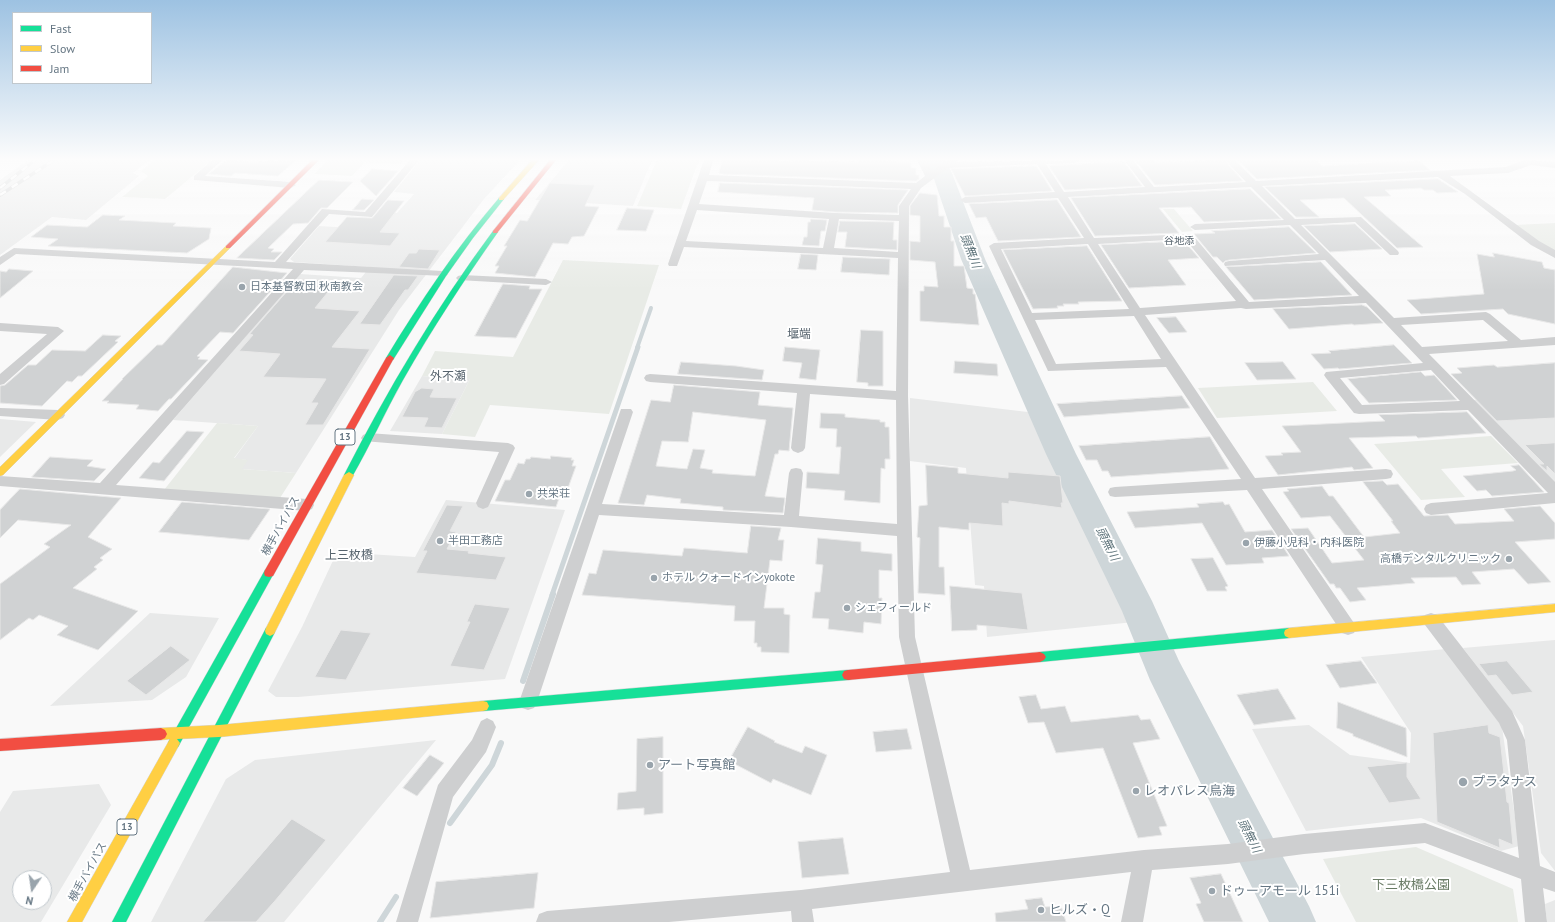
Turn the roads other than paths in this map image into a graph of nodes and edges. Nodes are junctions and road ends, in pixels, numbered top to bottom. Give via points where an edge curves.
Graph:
1 (273, 203) edge
2 (378, 203) edge
3 (498, 203) edge
4 (518, 203) edge
5 (694, 203) edge
6 (906, 203) edge
7 (1065, 203) edge
8 (1272, 203) edge
9 (1482, 203) edge
10 (692, 207) junction
11 (835, 216) junction
12 (904, 218) junction
13 (1291, 222) junction
14 (1195, 228) dead end
15 (1090, 241) junction
16 (680, 244) junction
17 (828, 252) junction
18 (1394, 253) dead end
19 (903, 255) junction
20 (1555, 255) edge
21 (1328, 257) junction
22 (0, 262) edge
23 (213, 262) junction
24 (673, 264) dead end
25 (1229, 264) dead end
26 (278, 265) junction
27 (301, 266) junction
28 (442, 274) junction
29 (462, 278) junction
30 (546, 282) dead end
31 (1368, 299) junction
32 (1244, 304) junction
33 (1137, 312) junction
34 (1028, 317) junction
35 (1391, 322) junction
36 (0, 327) edge
37 (1555, 341) edge
38 (1519, 344) junction
39 (1420, 351) junction
40 (1170, 363) junction
41 (1433, 366) junction
42 (650, 378) dead end
43 (0, 381) edge
44 (804, 389) junction
45 (902, 396) junction
46 (1471, 405) junction
47 (0, 412) edge
48 (626, 412) dead end
49 (58, 416) junction
50 (368, 438) junction
51 (798, 448) dead end
52 (0, 473) edge
53 (796, 473) dead end
54 (1386, 474) dead end
55 (0, 481) edge
56 (1252, 484) junction
57 (104, 489) junction
58 (1555, 490) edge
59 (1115, 492) dead end
60 (1555, 498) edge
61 (483, 503) dead end
62 (306, 505) junction
63 (593, 509) junction
64 (1431, 509) dead end
65 (791, 521) junction
66 (906, 531) junction
67 (1555, 608) edge
68 (1431, 620) junction
69 (1348, 628) junction
70 (914, 670) junction
71 (528, 702) junction
72 (487, 728) dead end
73 (219, 731) junction
74 (180, 733) junction
75 (0, 745) edge
76 (1144, 860) junction
77 (1529, 871) junction
78 (963, 882) junction
79 (1555, 882) edge
80 (801, 900) junction
81 (74, 922) edge
82 (119, 922) edge
83 (407, 922) edge
84 (547, 922) edge
85 (803, 922) edge
86 (1132, 922) edge
87 (1536, 922) edge

1 - 23 main road
2 - 26 street via 368,215 326,212
3 - 28 main road, 横手バイパス / 13
4 - 29 main road, 13
5 - 10 street
6 - 12 street
7 - 15 street
8 - 13 street
9 - 20 street via 1535,244
10 - 11 street
10 - 16 street
11 - 12 street
11 - 17 street
12 - 19 street
13 - 14 street
13 - 18 street via 1357,219
13 - 21 street
15 - 32 street via 1188,236
15 - 33 street
15 - 34 street via 994,246
16 - 17 street
16 - 24 street
17 - 19 street
19 - 45 street
21 - 25 street
21 - 31 street
22 - 23 street via 14,252
23 - 26 street
23 - 49 main road
26 - 27 street
27 - 28 street
27 - 57 street
28 - 62 main road, 横手バイパス / 13 via 404,333
29 - 30 street
29 - 50 main road, 13 via 425,335
31 - 32 street via 1246,306
31 - 35 street
32 - 33 street
33 - 34 street
33 - 40 street
34 - 40 street via 1052,368
35 - 38 street via 1486,316
35 - 39 street
36 - 43 street via 58,331
37 - 38 street
38 - 39 street
39 - 41 street
40 - 56 street
41 - 46 street
41 - 46 street via 1330,375 1359,410
42 - 44 street
44 - 45 street
44 - 51 street
45 - 66 street
46 - 58 street
47 - 49 street
48 - 63 street
49 - 52 main road
50 - 61 street via 508,448
50 - 73 main road, 13
53 - 65 street
54 - 56 street
55 - 57 street
56 - 59 street
56 - 69 street
57 - 62 street
60 - 64 street
62 - 74 main road, 横手バイパス / 13
63 - 65 street
63 - 71 street
65 - 66 street
66 - 70 street via 907,637
67 - 68 main road
68 - 69 main road
68 - 77 street via 1506,717 1516,740
69 - 70 main road
70 - 71 main road
70 - 78 street
71 - 73 main road
72 - 83 street via 479,746 445,792
73 - 74 main road
73 - 82 main road, 13
74 - 75 main road
74 - 81 main road, 横手バイパス / 13
76 - 77 street via 1233,854 1425,833
76 - 78 street
76 - 86 street
77 - 79 street
77 - 87 street
78 - 80 street
80 - 84 street
80 - 85 street

